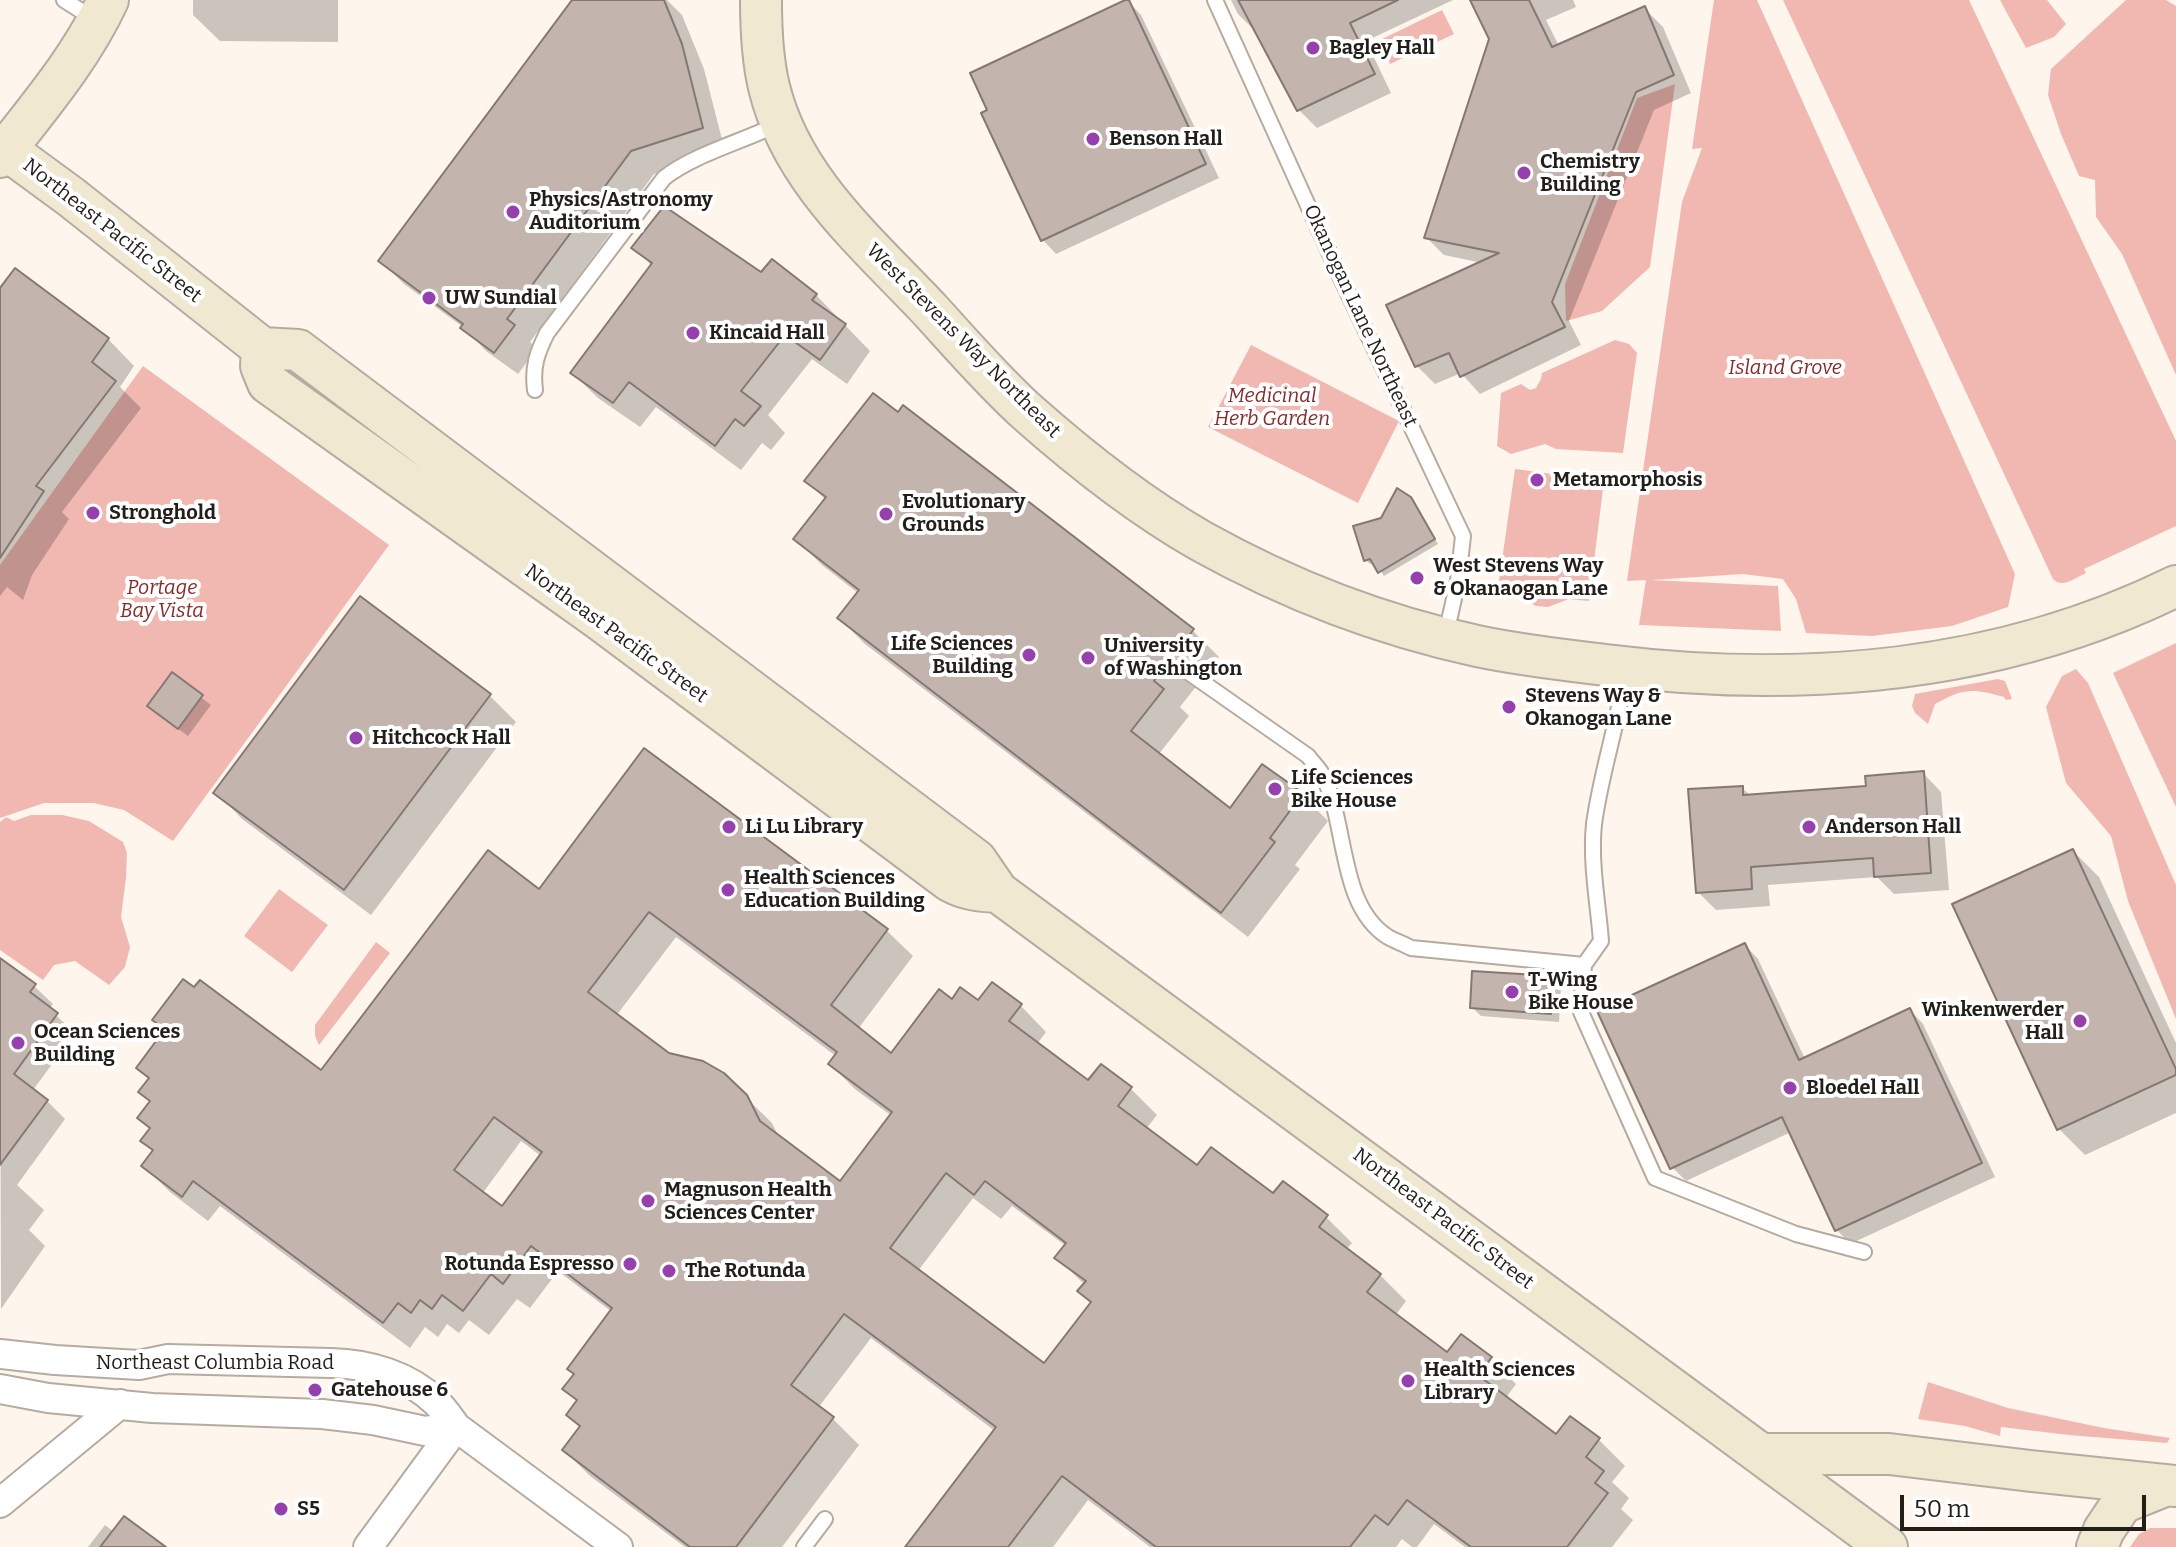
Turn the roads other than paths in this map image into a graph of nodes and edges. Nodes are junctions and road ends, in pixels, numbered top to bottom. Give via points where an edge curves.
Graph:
1 (64, 0) edge
2 (761, 0) edge
3 (1215, 0) edge
4 (103, 11) edge
5 (780, 123) junction
6 (2, 150) edge
7 (535, 390) dead end
8 (2176, 586) edge
9 (1445, 639) junction
10 (1626, 668) junction
11 (1188, 672) dead end
12 (1584, 965) junction
13 (1864, 1252) dead end
14 (0, 1354) edge
15 (0, 1389) edge
16 (120, 1404) junction
17 (456, 1427) junction
18 (1761, 1454) junction
19 (2171, 1486) edge
20 (0, 1503) edge
21 (825, 1519) dead end
22 (1867, 1536) edge
23 (368, 1547) edge
24 (618, 1547) edge
25 (804, 1547) edge
26 (2097, 1547) edge

1 - 4 lane
2 - 5 main road, West Stevens Way Northeast via 763,52
3 - 9 lane, Okanogan Lane Northeast via 1463,536
4 - 6 main road via 60,79
5 - 7 lane via 677,167 664,178 547,333 537,352
5 - 9 main road, West Stevens Way Northeast via 792,149 843,219 1024,408 1111,481 1198,539 1290,587
6 - 18 main road, Northeast Pacific Street via 71,197 262,348 261,366 268,383 599,619 950,881 962,888 998,892
8 - 10 main road, West Stevens Way Northeast via 2073,629 1930,664 1814,675
9 - 10 main road, West Stevens Way Northeast
10 - 12 lane via 1594,826 1601,941
11 - 12 lane via 1308,756 1323,774 1354,892 1367,917 1387,936 1411,948
12 - 13 lane via 1581,1012 1655,1178 1796,1234
14 - 17 street, Northeast Columbia Road via 139,1365 168,1359 354,1364 418,1388
15 - 16 street, Northeast Columbia Road
16 - 17 street, Northeast Columbia Road via 322,1414 425,1431
16 - 20 street
17 - 23 street
17 - 24 street, Northeast Columbia Road
18 - 19 main road via 1889,1454
18 - 22 main road, Northeast Pacific Street
19 - 26 main road via 2122,1503
21 - 25 lane

